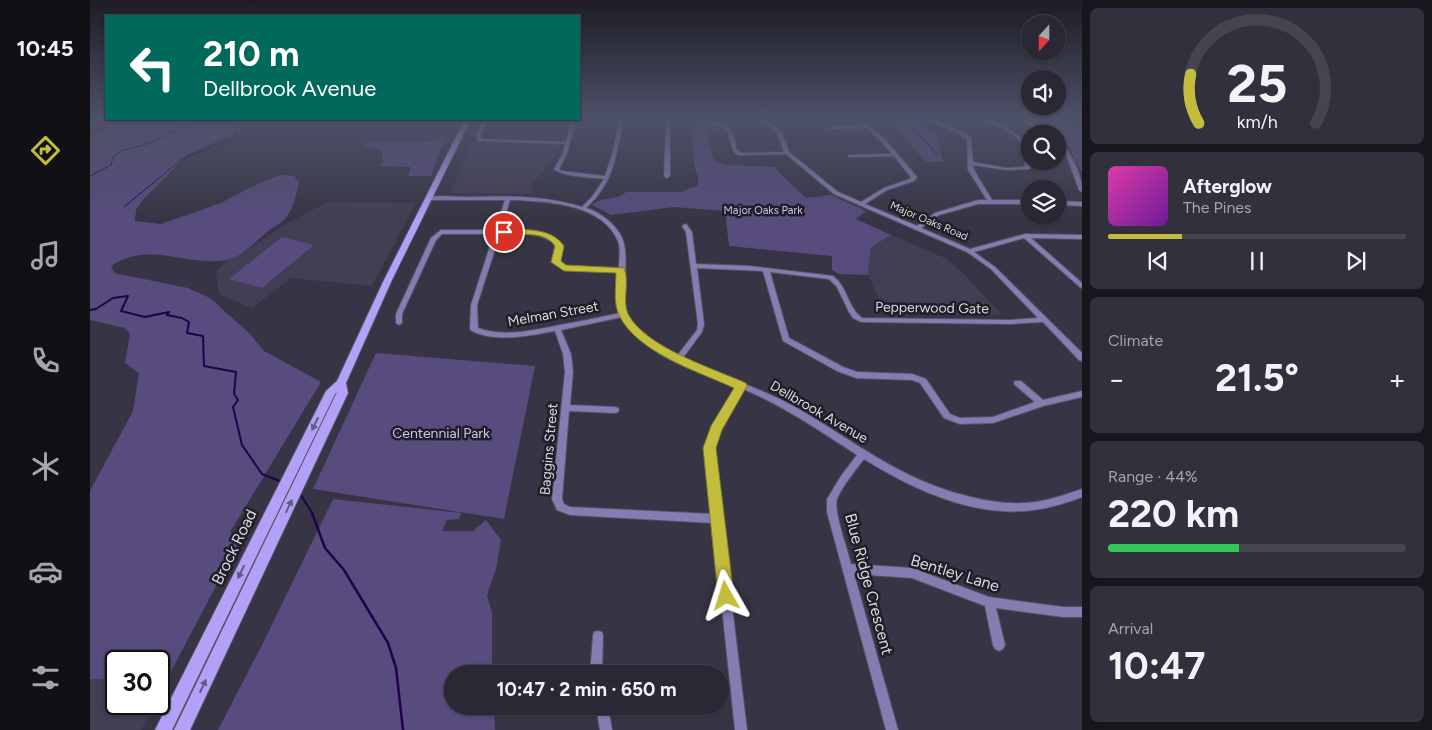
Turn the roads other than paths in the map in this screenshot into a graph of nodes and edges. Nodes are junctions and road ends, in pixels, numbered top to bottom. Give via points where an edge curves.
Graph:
1 (452, 152) edge
2 (564, 152) edge
3 (616, 152) edge
4 (667, 152) edge
5 (737, 152) edge
6 (893, 152) edge
7 (970, 152) edge
8 (1026, 152) edge
9 (1067, 152) edge
10 (787, 153) joint
11 (895, 155) junction
12 (850, 156) dead end
13 (971, 163) junction
14 (667, 176) dead end
15 (606, 178) junction
16 (1082, 190) edge
17 (429, 198) junction
18 (508, 199) junction
19 (990, 201) junction
20 (1021, 202) edge
21 (1066, 203) edge
22 (861, 204) junction
23 (1082, 204) edge
24 (584, 207) junction
25 (685, 226) dead end
26 (918, 228) junction
27 (498, 232) junction
28 (1025, 236) junction
29 (1082, 237) edge
30 (970, 251) junction
31 (693, 266) junction
32 (564, 268) junction
33 (621, 270) junction
34 (766, 270) junction
35 (561, 275) dead end
36 (1082, 286) edge
37 (624, 314) junction
38 (1044, 320) junction
39 (399, 323) dead end
40 (557, 328) junction
41 (1082, 358) edge
42 (678, 359) junction
43 (1018, 383) dead end
44 (742, 386) junction
45 (1082, 394) edge
46 (1042, 403) junction
47 (567, 408) junction
48 (615, 410) dead end
49 (863, 454) junction
50 (1082, 493) edge
51 (717, 518) junction
52 (270, 530) junction
53 (848, 569) junction
54 (989, 602) junction
55 (1082, 612) edge
56 (598, 636) dead end
57 (999, 645) dead end
58 (596, 665) edge
59 (604, 715) edge
60 (163, 730) edge
61 (182, 730) edge
62 (606, 730) edge
63 (741, 730) edge
64 (892, 730) edge

1 - 17 main road, Brock Road
2 - 15 street via 556,169
3 - 15 street
4 - 14 street
5 - 10 street
6 - 11 street
7 - 13 street
8 - 13 street via 1028,168
9 - 16 street
10 - 22 street, Major Oaks Road via 836,193
11 - 12 street
11 - 22 street via 914,177 912,180 879,191
13 - 19 street via 973,175
15 - 24 street via 599,194
17 - 18 street
17 - 52 main road, Brock Road via 341,383 343,393
18 - 24 street via 543,199
18 - 27 street, Melman Street
19 - 20 street
19 - 26 street via 937,214
21 - 23 street
22 - 26 street, Major Oaks Road
24 - 33 street via 611,225 617,233 622,242
25 - 31 street via 689,232
26 - 30 street, Major Oaks Road
27 - 32 street via 536,232 548,236 558,243 556,262
27 - 39 street via 437,234 399,314
27 - 40 street, Melman Street via 474,305 474,329 480,333 510,336
28 - 29 street
28 - 30 street
28 - 36 street
30 - 38 street, Major Oaks Road via 993,268
31 - 34 street, Pepperwood Gate
31 - 42 street via 700,330
32 - 33 street
32 - 35 street
33 - 37 street
34 - 38 street, Pepperwood Gate via 837,280 850,312 861,320
34 - 46 street via 786,339 840,369 856,375 912,377 923,381 947,416 960,421 993,420
37 - 40 street, Melman Street
37 - 42 street, Dellbrook Avenue via 648,342
38 - 41 street, Major Oaks Road
40 - 47 street, Baggins Street via 567,354
42 - 44 street, Dellbrook Avenue
43 - 46 street
44 - 49 street, Dellbrook Avenue via 770,398
44 - 51 street via 716,429 709,448
45 - 46 street
47 - 48 street
47 - 51 street, Baggins Street via 557,498 560,507 570,511
49 - 50 street, Dellbrook Avenue via 923,488 989,506 1036,507 1055,504
49 - 53 street, Blue Ridge Crescent via 832,499 832,512
51 - 63 street
52 -> 60 main road, Brock Road
61 -> 52 main road, Brock Road
53 - 54 street, Bentley Lane via 912,573
53 - 64 street, Blue Ridge Crescent
54 - 55 street, Bentley Lane
54 - 57 street
56 - 58 street
59 - 62 street

